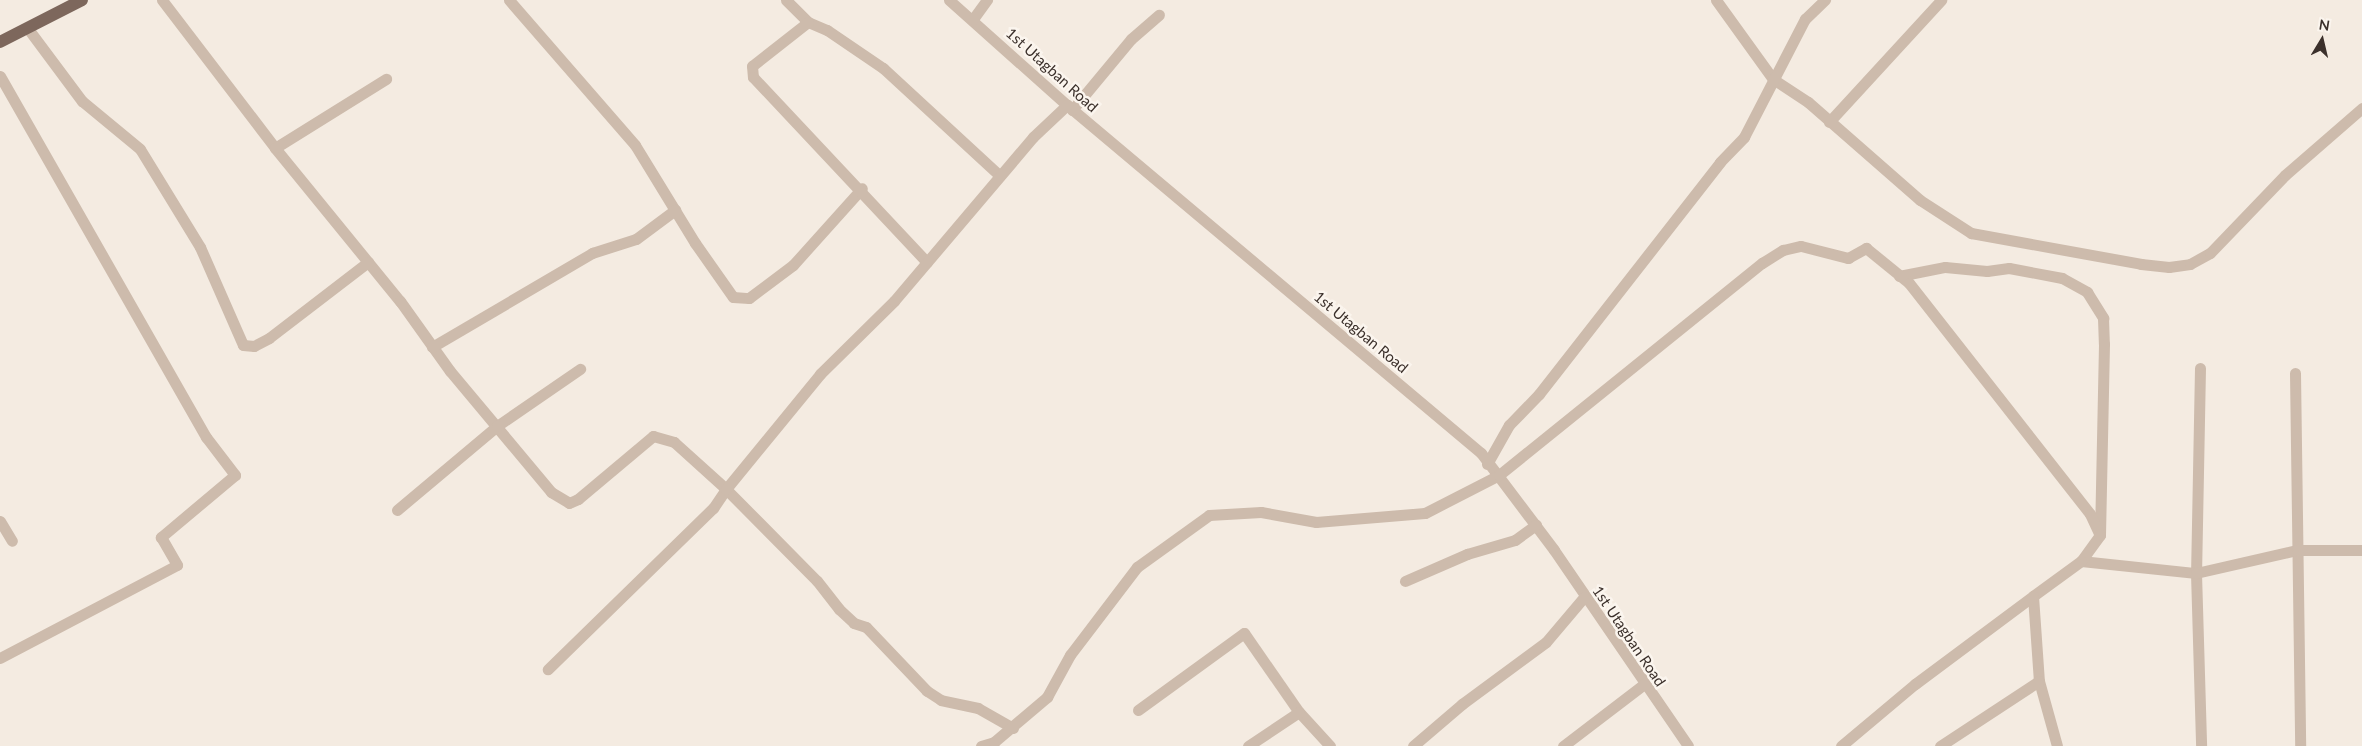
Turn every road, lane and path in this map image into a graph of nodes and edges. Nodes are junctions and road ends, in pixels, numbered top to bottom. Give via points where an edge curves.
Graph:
1 (82, 0) edge
2 (162, 0) edge
3 (509, 0) edge
4 (786, 0) edge
5 (949, 0) edge
6 (987, 0) edge
7 (1716, 0) edge
8 (1825, 0) edge
9 (1941, 0) edge
10 (1158, 15) dead end
11 (972, 19) junction
12 (808, 22) junction
13 (29, 30) junction
14 (0, 42) edge
15 (0, 76) edge
16 (386, 79) dead end
17 (1773, 79) junction
18 (1070, 107) junction
19 (2362, 108) edge
20 (1829, 122) junction
21 (275, 148) junction
22 (1000, 176) junction
23 (862, 188) junction
24 (675, 210) junction
25 (368, 262) junction
26 (927, 262) junction
27 (1900, 276) junction
28 (432, 347) junction
29 (2200, 368) dead end
30 (580, 369) dead end
31 (2295, 373) dead end
32 (497, 426) junction
33 (1487, 464) junction
34 (1499, 475) junction
35 (726, 489) junction
36 (397, 510) dead end
37 (0, 521) edge
38 (1536, 525) junction
39 (2100, 535) junction
40 (12, 541) dead end
41 (2297, 550) junction
42 (2362, 550) edge
43 (2081, 561) junction
44 (2196, 573) junction
45 (1405, 580) dead end
46 (2033, 596) junction
47 (1584, 597) junction
48 (0, 658) edge
49 (548, 669) dead end
50 (2039, 681) junction
51 (1644, 684) junction
52 (1138, 710) dead end
53 (1299, 712) junction
54 (1013, 728) junction
55 (2198, 745) edge
56 (981, 746) edge
57 (1248, 746) edge
58 (1330, 746) edge
59 (1414, 746) edge
60 (1563, 746) edge
61 (1688, 746) edge
62 (1841, 746) edge
63 (1940, 746) edge
64 (2057, 746) edge
65 (2300, 746) edge

1 - 13 main road
2 - 21 street
3 - 24 street via 635,144
4 - 12 street
5 - 11 street, 1st Utagban Road
6 - 11 street
7 - 17 street
8 - 17 street via 1805,18
9 - 20 street
10 - 18 street via 1131,39
11 - 18 street, 1st Utagban Road
12 - 22 street via 827,30 883,68
12 - 23 street via 752,66 752,72
13 - 14 main road
13 - 25 street via 82,101 140,149 200,248 243,345 254,346 269,338
15 - 48 street via 206,437 235,474 161,537 177,565
16 - 21 street
17 - 20 street
17 - 33 street via 1744,137 1720,162 1539,394 1509,425
18 - 22 street
18 - 33 street, 1st Utagban Road via 1473,447
19 - 20 street via 2285,175 2210,252 2190,264 2169,267 1971,233 1920,200
21 - 25 street
22 - 26 street
23 - 24 street via 793,265 749,298 740,300 733,297
23 - 26 street
24 - 28 street via 636,239 592,253
25 - 28 street
26 - 35 street via 820,374
27 - 34 street via 1866,248 1848,258 1801,246 1783,250
27 - 39 street via 1909,283 2090,514
27 - 39 street via 1945,267 1986,271 2009,268 2062,278 2087,292 2103,318
28 - 32 street
29 - 44 street
30 - 32 street
31 - 41 street
32 - 35 street via 551,492 569,503 653,436 674,442
32 - 36 street
33 - 34 street, 1st Utagban Road
34 - 38 street, 1st Utagban Road
34 - 54 street via 1425,513 1316,522 1261,512 1209,515 1137,567 1070,656 1047,696
35 - 49 street via 714,508
35 - 54 street via 817,581 839,609 854,623 866,628 927,691 942,700 978,708
37 - 40 street
38 - 45 street via 1515,540 1466,554
38 - 47 street, 1st Utagban Road
39 - 43 street
41 - 42 street
41 - 44 street
41 - 65 street
43 - 44 street
43 - 46 street
44 - 55 street
46 - 50 street
46 - 62 street via 1915,684
47 - 51 street, 1st Utagban Road
47 - 59 street via 1546,642 1462,704
50 - 63 street
50 - 64 street
51 - 60 street
51 - 61 street, 1st Utagban Road
52 - 53 street via 1244,633
53 - 57 street
53 - 58 street
54 - 56 street via 994,742

